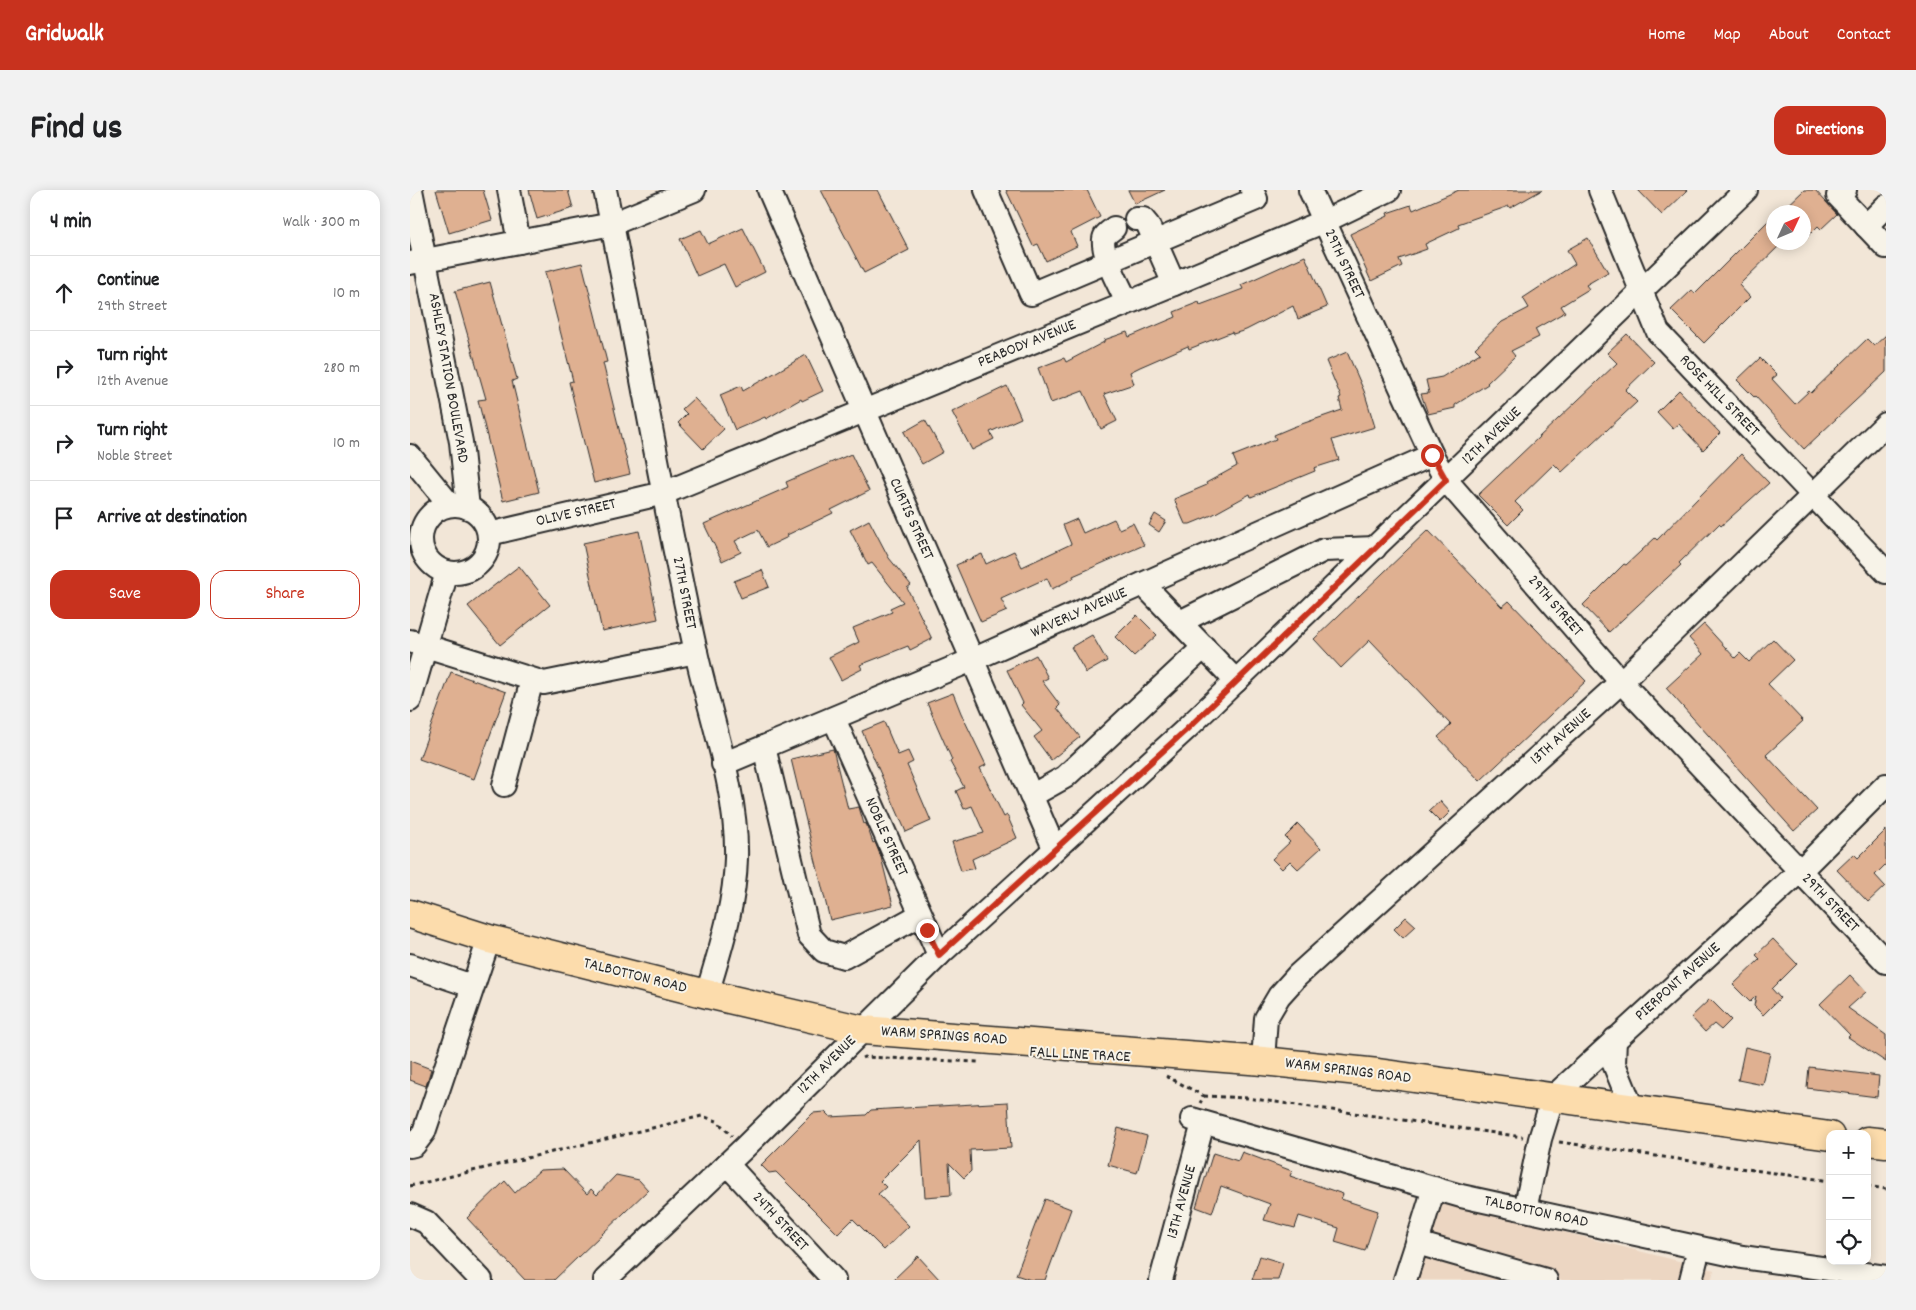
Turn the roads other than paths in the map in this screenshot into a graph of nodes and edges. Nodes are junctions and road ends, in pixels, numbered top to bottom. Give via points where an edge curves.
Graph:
1 (411, 190) edge
2 (509, 190) edge
3 (605, 190) edge
4 (694, 190) edge
5 (769, 190) edge
6 (986, 190) edge
7 (1252, 190) edge
8 (1310, 190) edge
9 (1389, 190) edge
10 (1600, 190) edge
11 (1746, 190) edge
12 (1841, 193) edge
13 (1886, 206) edge
14 (1136, 219) dead end
15 (1325, 221) junction
16 (612, 224) junction
17 (1866, 226) junction
18 (1114, 228) dead end
19 (519, 242) junction
20 (1157, 242) junction
21 (1886, 247) edge
22 (1108, 260) junction
23 (418, 262) edge
24 (1174, 284) junction
25 (1642, 290) junction
26 (1127, 302) junction
27 (864, 411) junction
28 (1886, 424) edge
29 (1432, 455) junction
30 (410, 456) edge
31 (1446, 480) junction
32 (664, 493) junction
33 (1815, 496) junction
34 (459, 506) junction
35 (416, 526) edge
36 (489, 534) junction
37 (1374, 548) junction
38 (447, 572) junction
39 (1886, 572) edge
40 (1143, 584) junction
41 (1180, 622) junction
42 (418, 643) edge
43 (1204, 647) junction
44 (696, 652) junction
45 (972, 660) junction
46 (532, 680) junction
47 (1236, 681) junction
48 (1621, 682) junction
49 (410, 700) edge
50 (834, 719) junction
51 (764, 747) junction
52 (723, 764) junction
53 (504, 785) dead end
54 (1886, 785) edge
55 (1032, 796) junction
56 (1054, 848) junction
57 (1800, 872) junction
58 (410, 914) edge
59 (920, 915) junction
60 (489, 938) junction
61 (939, 955) junction
62 (1886, 962) edge
63 (410, 965) edge
64 (472, 986) junction
65 (706, 994) junction
66 (863, 1030) junction
67 (1615, 1039) junction
68 (1262, 1061) junction
69 (1553, 1097) junction
70 (1632, 1108) junction
71 (1198, 1121) joint
72 (1826, 1135) edge
73 (1871, 1141) edge
74 (1886, 1143) edge
75 (410, 1146) edge
76 (726, 1164) junction
77 (1434, 1188) junction
78 (1525, 1210) junction
79 (418, 1219) edge
80 (1417, 1243) junction
81 (1699, 1248) junction
82 (1412, 1276) edge
83 (1886, 1277) edge
84 (480, 1280) edge
85 (605, 1280) edge
86 (834, 1280) edge
87 (1161, 1280) edge
88 (1546, 1280) edge
89 (1691, 1280) edge

1 - 23 street, ASHLEY STATION BOULEVARD
2 - 19 street
3 - 16 street, 27TH STREET
4 - 16 street
5 - 27 street, CURTIS STREET
6 - 22 street via 1031,294
7 - 20 street via 1256,199
8 - 15 street, 29TH STREET
9 - 15 street, PEABODY AVENUE
10 - 25 street, ROSE HILL STREET
11 - 25 street, 12TH AVENUE
12 - 17 street
13 - 17 street
14 - 20 street via 1142,219
15 - 24 street, PEABODY AVENUE
15 - 29 street, 29TH STREET
16 - 19 street
16 - 32 street, 27TH STREET
17 - 21 street
18 - 22 street via 1106,235 1104,243
19 - 23 street
20 - 22 street
20 - 24 street
22 - 26 street
23 - 34 street, ASHLEY STATION BOULEVARD via 461,442
24 - 26 street, PEABODY AVENUE
25 - 31 street, 12TH AVENUE
25 - 33 street, ROSE HILL STREET via 1658,332
26 - 27 street, PEABODY AVENUE
27 - 32 street, PEABODY AVENUE
27 - 45 street, CURTIS STREET
28 - 33 street, 13TH AVENUE
29 - 31 street, 29TH STREET
29 - 40 street, WAVERLY AVENUE
30 - 34 street
31 - 37 street, 12TH AVENUE
31 - 48 street, 29TH STREET
32 - 36 street, OLIVE STREET
32 - 44 street, 27TH STREET
33 - 39 street, ROSE HILL STREET
33 - 48 street, 13TH AVENUE
34 - 35 street via 433,513
34 - 36 street via 478,514
35 - 38 street via 429,560
36 - 38 street via 489,545 478,564 458,573
37 - 41 street via 1324,550
37 - 47 street, 12TH AVENUE
38 - 42 street
40 - 41 street
40 - 45 street, WAVERLY AVENUE
41 - 43 street
42 - 46 street
42 - 49 street
43 - 47 street
43 - 55 street via 1065,777
44 - 46 street via 544,684
44 - 52 street, 27TH STREET
45 - 50 street, WAVERLY AVENUE
45 - 55 street, CURTIS STREET
46 - 53 street
47 - 56 street, 12TH AVENUE
48 - 57 street, 29TH STREET
48 - 68 street, 13TH AVENUE via 1297,976 1279,996 1266,1018
50 - 51 street, WAVERLY AVENUE
50 - 59 street, NOBLE STREET
51 - 52 street, WAVERLY AVENUE
51 - 59 street via 809,935 824,951 844,957
52 - 65 street, 27TH STREET via 735,825 736,858 728,921
54 - 57 street, PIERPONT AVENUE
55 - 56 street, CURTIS STREET
56 - 61 street, 12TH AVENUE
57 - 62 street, 29TH STREET
57 - 67 street, PIERPONT AVENUE
58 - 60 main road, TALBOTTON ROAD
59 - 61 street, NOBLE STREET
60 - 64 street
60 - 65 main road, TALBOTTON ROAD
61 - 66 street, 12TH AVENUE
63 - 64 street
64 - 75 street via 424,1132
65 - 66 main road, TALBOTTON ROAD
66 - 68 main road, WARM SPRINGS ROAD
66 - 76 street, 12TH AVENUE
67 - 69 street, PIERPONT AVENUE
67 - 70 street via 1614,1064
68 - 69 main road, WARM SPRINGS ROAD
69 - 70 main road, WARM SPRINGS ROAD
69 - 78 street, PIERPONT AVENUE via 1540,1139
70 - 72 main road, WARM SPRINGS ROAD
71 - 77 street, TALBOTTON ROAD
71 - 87 street, 13TH AVENUE
73 - 74 main road
76 - 85 street, 12TH AVENUE
76 - 86 street, 24TH STREET
77 - 78 street, TALBOTTON ROAD
77 - 80 street
78 - 81 street, TALBOTTON ROAD
79 - 84 street
80 - 82 street
80 - 88 street
81 - 83 street, TALBOTTON ROAD
81 - 89 street

